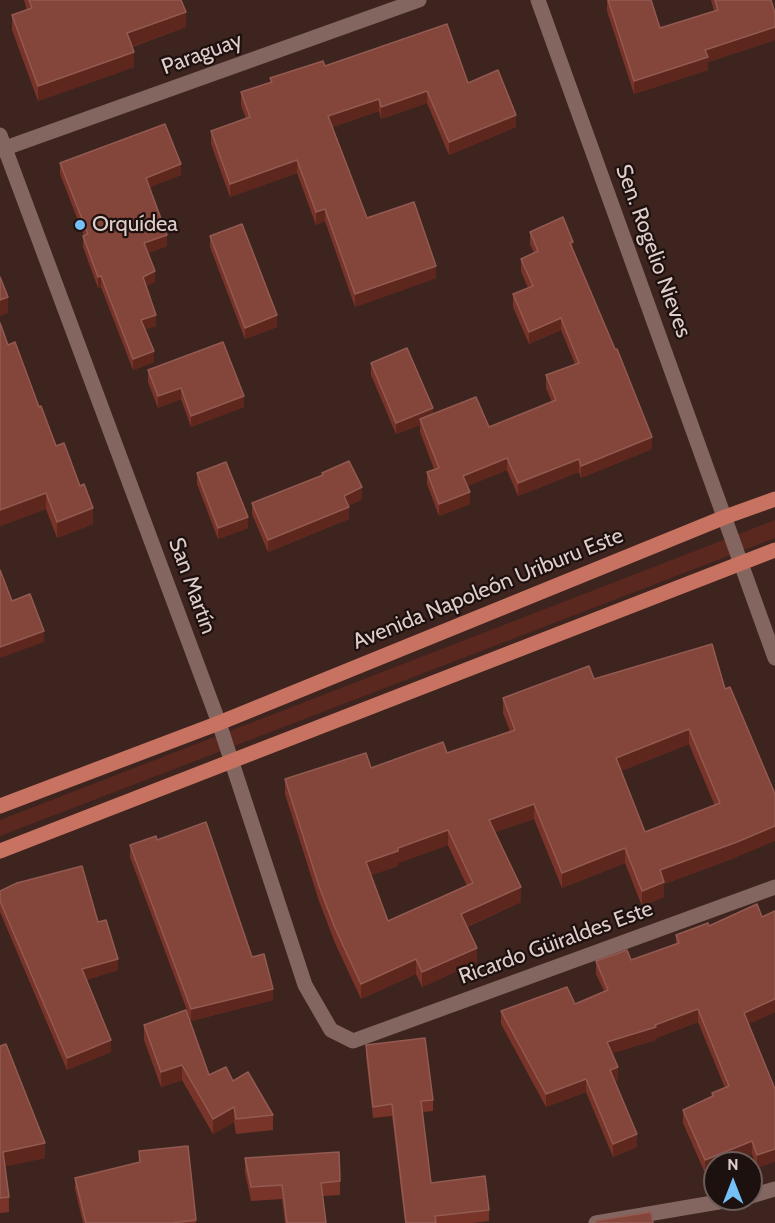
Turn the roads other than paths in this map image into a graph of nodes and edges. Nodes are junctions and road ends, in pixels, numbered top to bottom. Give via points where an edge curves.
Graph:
1 (419, 0) edge
2 (538, 0) edge
3 (2, 144) edge
4 (775, 499) edge
5 (725, 517) junction
6 (775, 550) edge
7 (741, 563) junction
8 (775, 658) edge
9 (219, 723) junction
10 (232, 762) junction
11 (0, 806) edge
12 (0, 851) edge
13 (775, 887) edge
14 (353, 1041) joint
15 (703, 1205) edge
16 (596, 1223) edge

1 - 3 street, Paraguay
2 - 5 street, Sen. Rogelio Nieves
3 - 9 street, San Martín
4 - 5 main road, Avenida Napoleón Uriburu Este
5 - 7 street, Sen. Rogelio Nieves
5 - 9 main road, Avenida Napoleón Uriburu Este
6 - 7 main road
7 - 8 street, Sen. Rogelio Nieves
7 - 10 main road
9 - 10 street, San Martín
9 - 11 main road, Avenida Napoleón Uriburu Este
10 - 12 main road
10 - 14 street, San Martín via 305,985 332,1030
13 - 14 street, Ricardo Güiraldes Este
15 - 16 street

